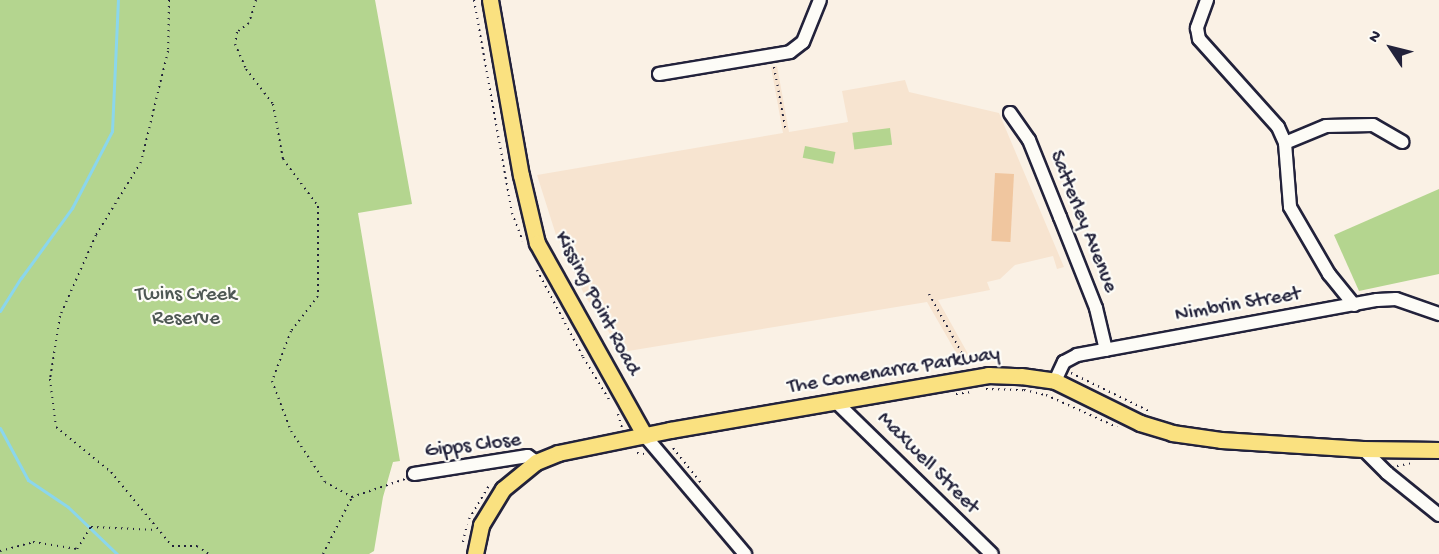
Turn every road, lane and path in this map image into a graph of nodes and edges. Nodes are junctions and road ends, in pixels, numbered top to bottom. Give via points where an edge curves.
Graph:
1 (169, 0) edge
2 (256, 0) edge
3 (490, 0) edge
4 (820, 0) edge
5 (1207, 0) edge
6 (774, 67) dead end
7 (660, 74) dead end
8 (1010, 113) dead end
9 (786, 132) dead end
10 (1402, 142) dead end
11 (1286, 143) junction
12 (929, 294) dead end
13 (1354, 305) junction
14 (1439, 314) edge
15 (1106, 351) junction
16 (968, 364) dead end
17 (1068, 371) dead end
18 (1055, 381) junction
19 (835, 401) junction
20 (1155, 414) dead end
21 (645, 436) junction
22 (1364, 449) junction
23 (1439, 450) edge
24 (536, 462) junction
25 (414, 474) joint
26 (352, 497) junction
27 (1439, 515) edge
28 (157, 530) junction
29 (0, 551) edge
30 (209, 554) edge
31 (322, 554) edge
32 (475, 554) edge
33 (745, 554) edge
34 (992, 554) edge

1 - 28 path via 168,51 141,162 96,235 60,316 50,379 56,427 111,472
2 - 26 path via 249,23 237,32 235,44 246,69 273,104 283,159 318,206 318,296 291,331 272,381 291,431 325,482
3 - 21 main road, Kissing Point Road via 537,243
4 - 7 street via 803,42 790,52
5 - 11 street via 1197,28 1199,39 1260,105
6 - 9 path
8 - 15 street, Satterley Avenue via 1029,140 1096,308
10 - 11 street via 1373,125 1326,126
11 - 13 street via 1290,207 1329,274
12 - 16 path
13 - 14 street, Nimbrin Street via 1396,299
13 - 15 street, Nimbrin Street
15 - 18 street, Nimbrin Street via 1069,358 1060,367
17 - 20 path
18 - 19 main road, The Comenarra Parkway via 988,375
18 - 22 main road, The Comenarra Parkway via 1140,423 1172,433
19 - 21 main road, The Comenarra Parkway
19 - 34 street, Maxwell Street
21 - 24 main road, The Comenarra Parkway via 558,453
21 - 33 street, Kissing Point Road
22 - 23 main road, The Comenarra Parkway
22 - 27 street
24 - 25 street, Gipps Close via 528,456
24 - 32 main road, The Comenarra Parkway via 496,497 481,525
25 - 26 path
26 - 31 path
28 - 29 path via 91,527 76,549 33,542
28 - 30 path via 172,546 197,546

